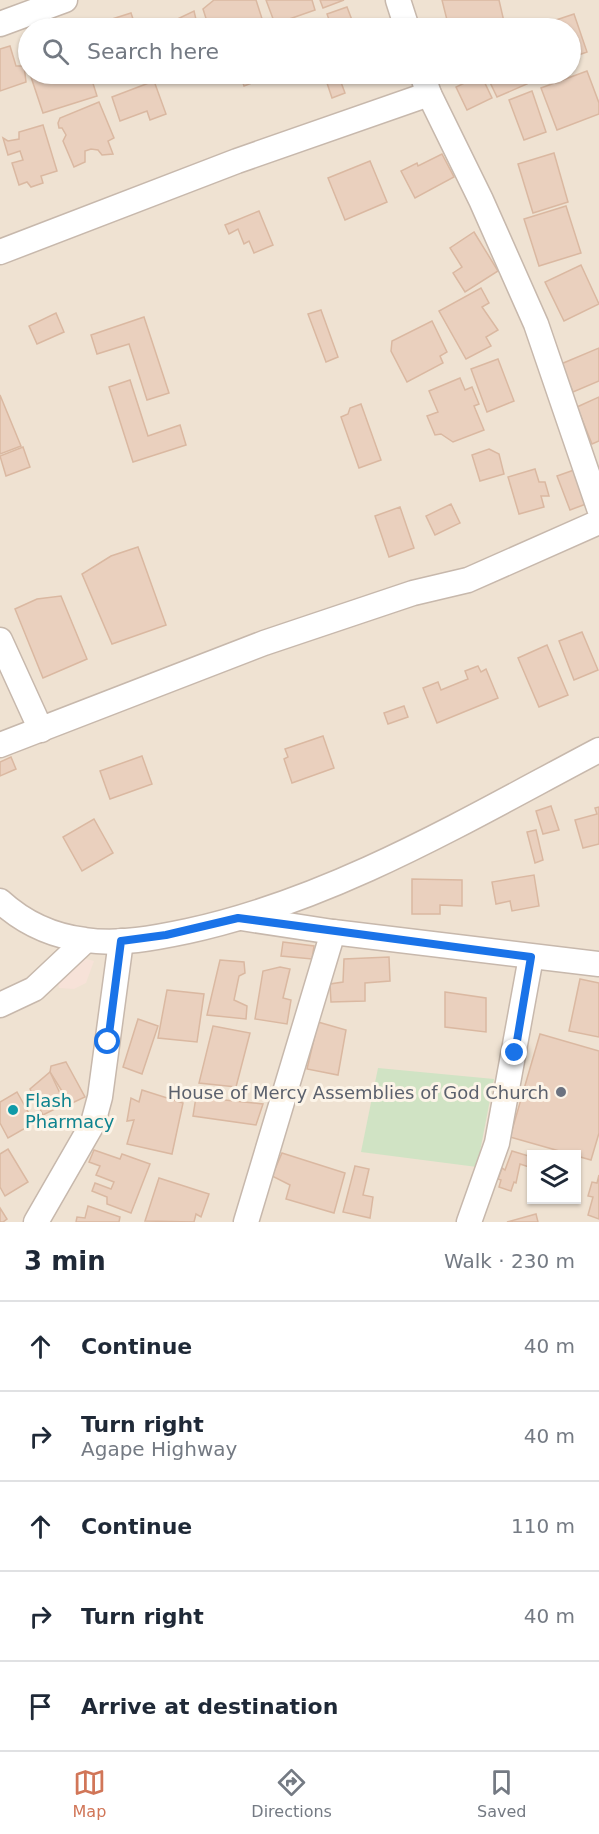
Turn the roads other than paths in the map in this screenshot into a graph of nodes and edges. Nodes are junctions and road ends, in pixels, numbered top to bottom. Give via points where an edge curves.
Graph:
1 (65, 0) edge
2 (398, 0) edge
3 (404, 18) edge
4 (0, 24) edge
5 (426, 84) edge
6 (0, 252) edge
7 (599, 508) edge
8 (599, 522) edge
9 (0, 640) edge
10 (41, 730) junction
11 (0, 745) edge
12 (599, 750) edge
13 (0, 901) edge
14 (238, 918) junction
15 (333, 932) junction
16 (85, 940) junction
17 (121, 941) junction
18 (531, 957) junction
19 (599, 964) edge
20 (0, 1005) edge
21 (36, 1222) edge
22 (246, 1222) edge
23 (469, 1222) edge

1 - 4 street
2 - 3 street
5 - 6 street
5 - 7 street via 536,324
8 - 10 street via 468,580 413,593 264,643
9 - 10 street
10 - 11 street
12 - 14 street via 363,870
13 - 16 street via 32,926
14 - 15 street
14 - 17 street
15 - 18 street
15 - 22 street
16 - 17 street
16 - 20 street via 33,989
17 - 21 street via 93,1123
18 - 19 street
18 - 23 street via 497,1143

